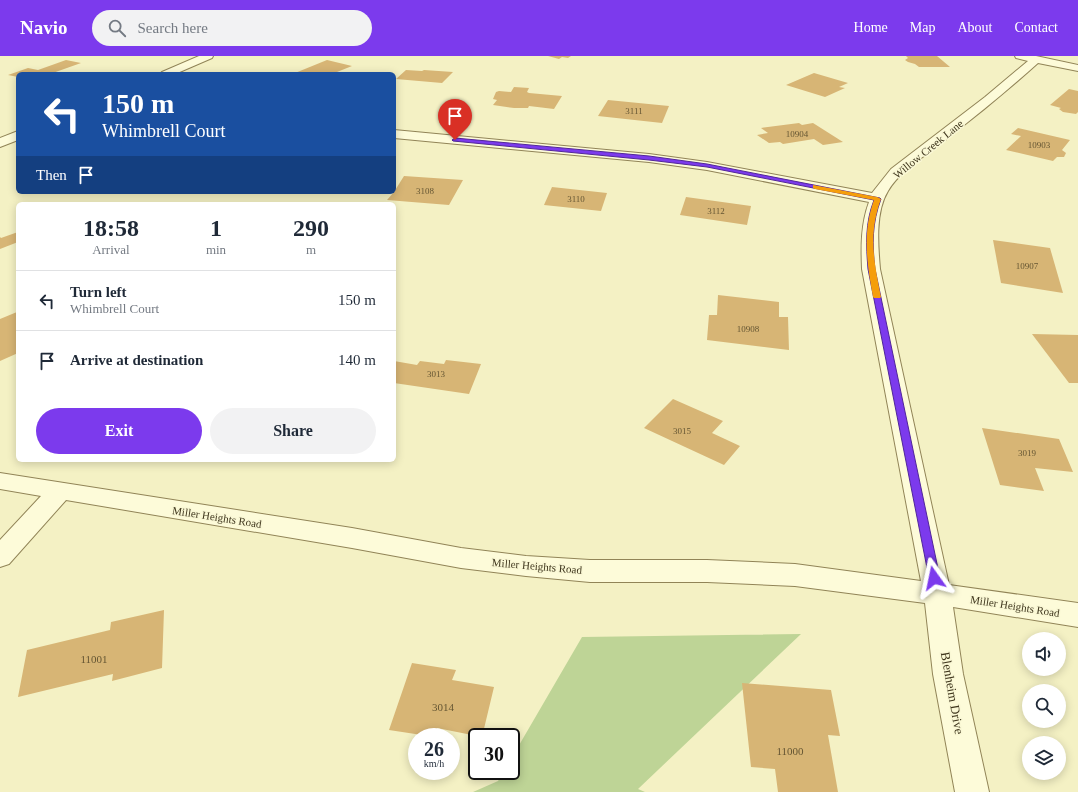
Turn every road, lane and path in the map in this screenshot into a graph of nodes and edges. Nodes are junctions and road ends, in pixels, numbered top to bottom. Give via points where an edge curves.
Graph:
1 (208, 56) edge
2 (1027, 58) edge
3 (1078, 68) edge
4 (171, 72) edge
5 (396, 134) edge
6 (16, 136) edge
7 (0, 143) edge
8 (877, 199) junction
9 (0, 481) edge
10 (59, 492) junction
11 (0, 557) edge
12 (937, 594) junction
13 (1078, 615) edge
14 (972, 792) edge

1 - 4 street
2 - 3 street
2 - 8 street, Willow Creek Lane via 989,100 896,172 880,191
5 - 8 street via 649,158 707,166
6 - 7 street
8 - 12 street, Willow Creek Lane via 869,242 871,269
9 - 10 street, Miller Heights Road
10 - 11 street
10 - 12 street, Miller Heights Road via 352,538 461,558 526,566 590,571 707,571 795,575
12 - 13 street, Miller Heights Road
12 - 14 street, Blenheim Drive via 948,674

